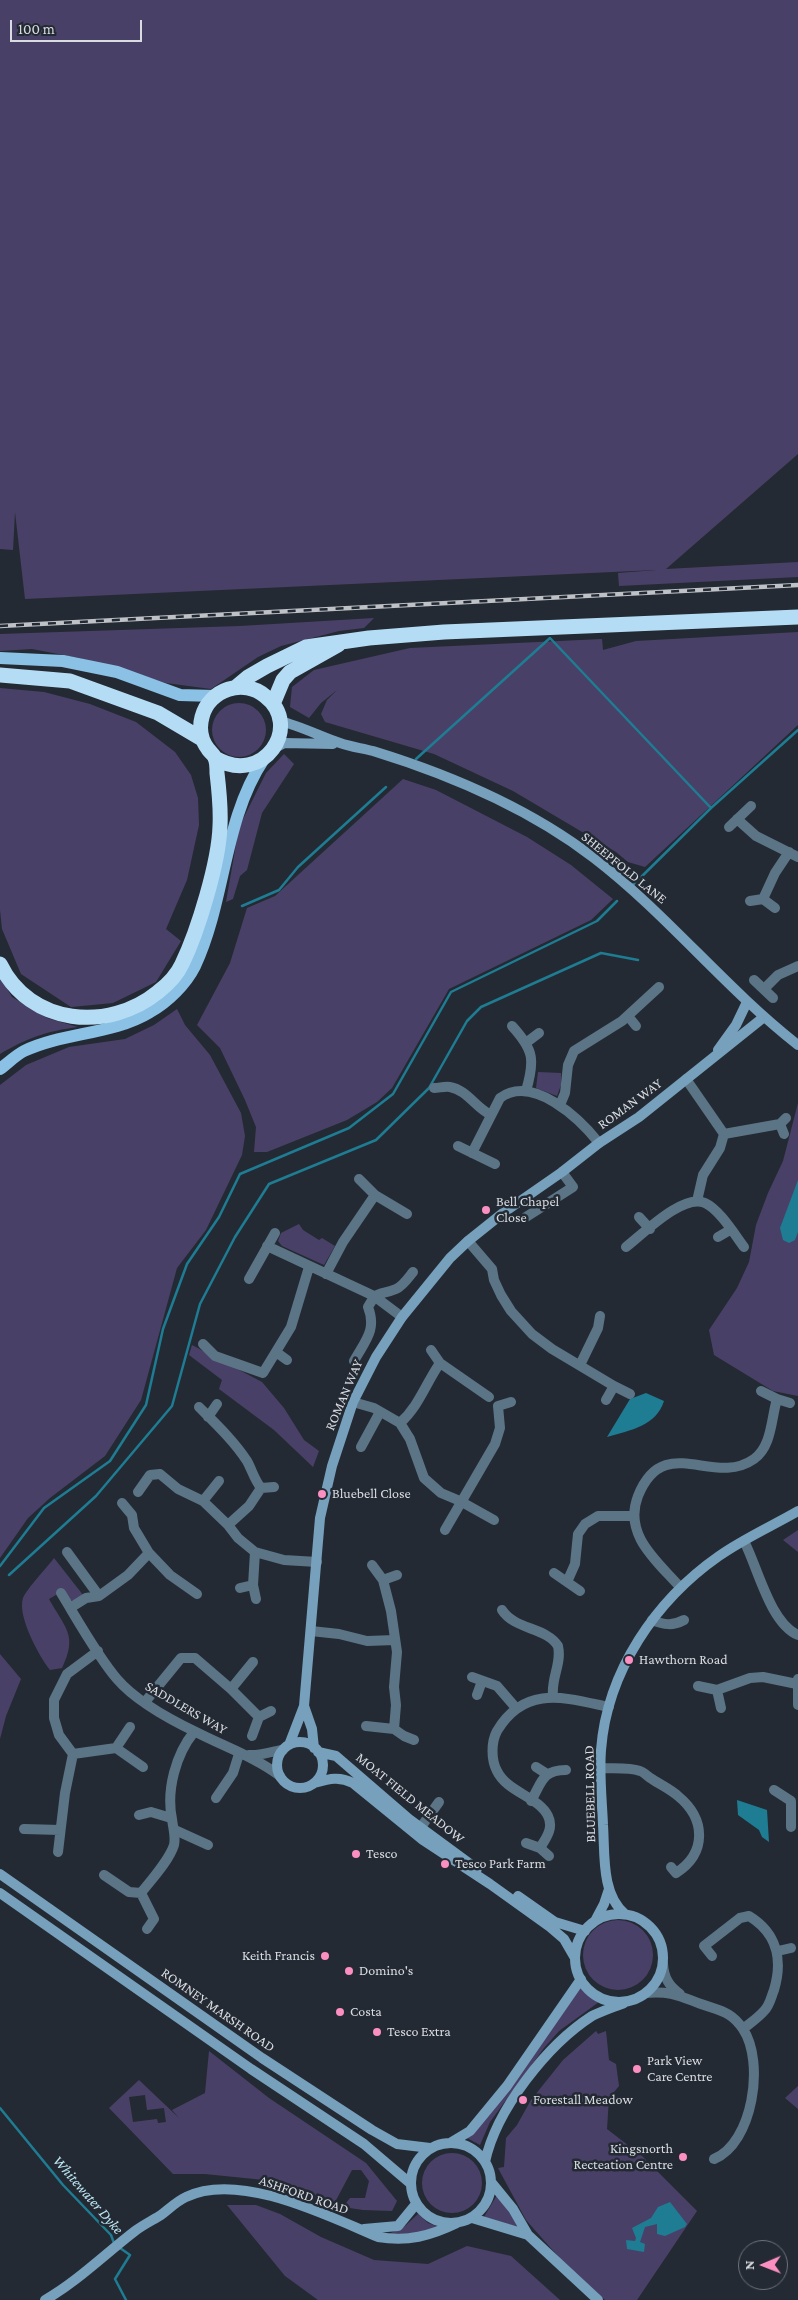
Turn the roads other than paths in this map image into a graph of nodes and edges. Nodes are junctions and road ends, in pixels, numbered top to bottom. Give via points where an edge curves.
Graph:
1 (798, 616) edge
2 (342, 643) junction
3 (0, 658) edge
4 (0, 675) edge
5 (236, 687) junction
6 (214, 696) junction
7 (273, 704) junction
8 (280, 720) junction
9 (202, 739) junction
10 (342, 744) junction
11 (269, 754) junction
12 (215, 758) junction
13 (751, 806) dead end
14 (737, 819) junction
15 (729, 827) dead end
16 (794, 854) edge
17 (763, 899) junction
18 (750, 902) dead end
19 (775, 908) dead end
20 (0, 964) edge
21 (798, 966) edge
22 (754, 980) dead end
23 (659, 987) dead end
24 (764, 989) junction
25 (773, 998) dead end
26 (747, 1002) junction
27 (628, 1016) junction
28 (764, 1017) junction
29 (512, 1026) dead end
30 (636, 1026) dead end
31 (539, 1033) dead end
32 (527, 1042) junction
33 (798, 1045) edge
34 (713, 1057) junction
35 (0, 1069) edge
36 (686, 1079) junction
37 (434, 1088) dead end
38 (526, 1091) junction
39 (560, 1105) junction
40 (490, 1115) junction
41 (783, 1125) dead end
42 (724, 1134) junction
43 (599, 1143) junction
44 (458, 1146) dead end
45 (472, 1152) junction
46 (495, 1164) dead end
47 (562, 1172) junction
48 (359, 1179) dead end
49 (375, 1195) junction
50 (697, 1201) junction
51 (406, 1214) dead end
52 (526, 1217) dead end
53 (639, 1218) dead end
54 (650, 1229) junction
55 (730, 1230) junction
56 (275, 1233) dead end
57 (718, 1237) dead end
58 (468, 1241) junction
59 (267, 1246) junction
60 (626, 1247) dead end
61 (744, 1247) dead end
62 (309, 1267) junction
63 (413, 1272) dead end
64 (326, 1274) junction
65 (249, 1278) dead end
66 (374, 1296) junction
67 (600, 1316) dead end
68 (402, 1317) junction
69 (204, 1344) dead end
70 (430, 1350) dead end
71 (276, 1352) junction
72 (287, 1360) dead end
73 (354, 1361) dead end
74 (440, 1363) junction
75 (580, 1365) junction
76 (614, 1386) junction
77 (761, 1391) dead end
78 (630, 1394) dead end
79 (489, 1397) dead end
80 (777, 1399) junction
81 (606, 1400) dead end
82 (353, 1402) junction
83 (511, 1402) dead end
84 (790, 1403) dead end
85 (217, 1404) dead end
86 (199, 1407) dead end
87 (380, 1412) junction
88 (208, 1417) junction
89 (400, 1423) junction
90 (360, 1446) dead end
91 (219, 1481) dead end
92 (274, 1487) dead end
93 (261, 1488) junction
94 (138, 1492) dead end
95 (203, 1501) junction
96 (460, 1501) junction
97 (122, 1503) dead end
98 (798, 1512) edge
99 (634, 1516) junction
100 (494, 1520) dead end
101 (228, 1525) junction
102 (445, 1530) dead end
103 (744, 1541) junction
104 (67, 1552) dead end
105 (255, 1552) junction
106 (149, 1553) junction
107 (317, 1562) junction
108 (372, 1566) dead end
109 (554, 1573) dead end
110 (397, 1575) dead end
111 (383, 1580) junction
112 (567, 1582) junction
113 (253, 1585) junction
114 (680, 1587) junction
115 (240, 1588) dead end
116 (580, 1591) dead end
117 (61, 1593) dead end
118 (197, 1594) dead end
119 (99, 1596) junction
120 (256, 1599) dead end
121 (70, 1608) junction
122 (502, 1610) dead end
123 (652, 1620) junction
124 (684, 1620) dead end
125 (311, 1631) junction
126 (798, 1635) edge
127 (395, 1640) junction
128 (98, 1651) junction
129 (253, 1662) dead end
130 (797, 1682) edge
131 (698, 1686) dead end
132 (231, 1689) junction
133 (717, 1690) junction
134 (477, 1694) dead end
135 (553, 1696) junction
136 (145, 1702) junction
137 (798, 1705) edge
138 (304, 1706) junction
139 (609, 1707) junction
140 (516, 1708) junction
141 (721, 1708) dead end
142 (271, 1711) dead end
143 (259, 1717) junction
144 (366, 1726) dead end
145 (130, 1727) dead end
146 (394, 1729) junction
147 (194, 1732) junction
148 (252, 1736) dead end
149 (414, 1740) dead end
150 (286, 1747) junction
151 (116, 1748) junction
152 (316, 1750) junction
153 (73, 1754) junction
154 (240, 1754) junction
155 (143, 1767) dead end
156 (536, 1767) dead end
157 (601, 1768) junction
158 (566, 1770) dead end
159 (547, 1774) junction
160 (280, 1776) junction
161 (314, 1783) junction
162 (774, 1790) dead end
163 (216, 1798) dead end
164 (795, 1798) edge
165 (531, 1801) junction
166 (439, 1802) dead end
167 (139, 1815) dead end
168 (171, 1818) junction
169 (421, 1827) junction
170 (791, 1827) dead end
171 (24, 1830) dead end
172 (60, 1830) junction
173 (175, 1830) junction
174 (526, 1843) dead end
175 (208, 1845) dead end
176 (540, 1848) junction
177 (58, 1852) dead end
178 (549, 1856) dead end
179 (671, 1867) dead end
180 (0, 1874) edge
181 (104, 1875) dead end
182 (609, 1889) junction
183 (0, 1893) edge
184 (141, 1893) junction
185 (625, 1914) junction
186 (595, 1922) junction
187 (147, 1929) dead end
188 (585, 1931) junction
189 (791, 1948) dead end
190 (778, 1951) junction
191 (712, 1956) dead end
192 (575, 1958) junction
193 (663, 1964) junction
194 (581, 1979) junction
195 (646, 1993) junction
196 (683, 1996) junction
197 (630, 2001) junction
198 (743, 2029) junction
199 (450, 2143) junction
200 (430, 2148) junction
201 (714, 2159) dead end
202 (485, 2162) junction
203 (491, 2182) junction
204 (411, 2184) junction
205 (416, 2204) junction
206 (472, 2218) junction
207 (457, 2223) junction
208 (358, 2228) junction
209 (528, 2235) junction
210 (62, 2290) junction
211 (45, 2300) edge
212 (57, 2300) edge
213 (598, 2300) edge

1 - 2 highway via 444,632
2 - 5 highway via 306,648 261,669
2 - 7 highway via 290,672
3 - 6 main road via 72,662 117,672 180,695
4 - 9 highway via 70,681 158,714
5 - 6 highway
5 - 7 highway via 257,690
6 - 9 highway via 202,716
7 - 8 highway
8 - 10 street, SHEEPFOLD LANE
8 - 11 highway via 279,736
9 - 12 highway
10 - 11 street, SHEEPFOLD LANE via 284,743
10 - 26 street, SHEEPFOLD LANE via 372,751 462,783 527,814 573,843 659,914
11 - 12 highway via 255,764 234,766
11 - 35 main road via 254,773 241,805 194,967 178,990 150,1012 120,1025 56,1039 23,1051
12 - 20 highway via 220,792 220,827 213,866 205,900 182,965 167,986 143,1005 117,1015 87,1019 56,1013 34,1003
13 - 14 street
14 - 15 street
14 - 16 street via 756,836
16 - 17 street via 775,873
17 - 18 street
17 - 19 street
21 - 24 street via 778,975
22 - 24 street
23 - 27 street
24 - 25 street
26 - 28 street, SHEEPFOLD LANE
26 - 34 street, ROMAN WAY via 736,1025
27 - 30 street
27 - 39 street via 574,1051
28 - 33 street, SHEEPFOLD LANE
28 - 34 street, ROMAN WAY
29 - 32 street
31 - 32 street
32 - 38 street via 532,1067
34 - 36 street, ROMAN WAY
36 - 42 street
36 - 43 street, ROMAN WAY via 639,1117
37 - 40 street via 450,1087
38 - 39 street
38 - 40 street via 506,1094
39 - 43 street
40 - 45 street
41 - 42 street
42 - 50 street via 720,1148 703,1175
43 - 47 street, ROMAN WAY
44 - 45 street
45 - 46 street
47 - 52 street via 573,1187
47 - 58 street, ROMAN WAY
48 - 49 street
49 - 51 street
49 - 64 street
50 - 54 street via 680,1206
50 - 55 street via 714,1209
53 - 54 street
54 - 60 street
55 - 57 street
55 - 61 street
56 - 59 street
58 - 68 street, ROMAN WAY
58 - 75 street via 492,1269 501,1295 521,1323 545,1345
59 - 62 street
59 - 65 street
62 - 64 street
62 - 71 street via 291,1327
63 - 66 street via 398,1288
64 - 66 street
66 - 68 street
66 - 73 street via 368,1307 372,1328
67 - 75 street via 598,1328
68 - 82 street, ROMAN WAY via 376,1357
69 - 71 street via 215,1356 263,1373
70 - 74 street
71 - 72 street
74 - 79 street
74 - 89 street via 417,1404
75 - 76 street
76 - 78 street
76 - 81 street
77 - 80 street
80 - 84 street
80 - 99 street via 767,1442 755,1458 732,1468 676,1462 658,1468 642,1486
82 - 87 street
82 - 107 street, ROMAN WAY via 332,1466 320,1518
83 - 96 street via 498,1406 500,1428 495,1444
85 - 88 street
86 - 88 street
87 - 89 street
87 - 90 street
88 - 93 street via 248,1462
89 - 96 street via 410,1439 424,1478 441,1493
91 - 95 street
92 - 93 street
93 - 101 street via 249,1506
94 - 95 street via 150,1475 160,1474 178,1489
95 - 101 street
96 - 100 street
96 - 102 street
97 - 106 street via 132,1515 134,1528
98 - 103 street, BLUEBELL ROAD
99 - 112 street via 598,1516 585,1524 578,1534 575,1564
99 - 114 street via 645,1549
101 - 105 street
103 - 114 street, BLUEBELL ROAD via 714,1559
103 - 126 street via 776,1616
104 - 119 street
105 - 107 street via 284,1560
105 - 113 street
106 - 118 street via 170,1575
106 - 119 street via 128,1575
107 - 125 street, ROMAN WAY
108 - 111 street
109 - 112 street
110 - 111 street
111 - 127 street
112 - 116 street
113 - 115 street
113 - 120 street
114 - 123 street, BLUEBELL ROAD
117 - 121 street, SADDLERS WAY
119 - 121 street via 86,1598
121 - 128 street, SADDLERS WAY
122 - 135 street via 512,1621 549,1637 558,1646 558,1663 552,1680
123 - 124 street via 666,1625
123 - 139 street, BLUEBELL ROAD via 627,1660
125 - 127 street via 367,1641
125 - 138 street, ROMAN WAY
127 - 146 street
128 - 136 street, SADDLERS WAY via 117,1680
128 - 153 street via 67,1674 54,1700 54,1718 59,1735
129 - 132 street
130 - 133 street via 750,1678
130 - 137 street
131 - 133 street
132 - 136 street via 195,1658 181,1658
132 - 143 street
133 - 141 street
134 - 140 street via 477,1679 497,1686
135 - 139 street
135 - 140 street
136 - 147 street, SADDLERS WAY
138 - 150 street, ROMAN WAY
138 - 152 street, ROMAN WAY
139 - 157 street, BLUEBELL ROAD via 601,1748
140 - 165 street via 496,1734 493,1756 497,1771 506,1782
142 - 143 street
143 - 148 street
144 - 146 street
145 - 151 street
146 - 149 street
147 - 154 street, SADDLERS WAY
147 - 168 street via 176,1764
150 - 152 street via 299,1742
150 - 154 street, SADDLERS WAY via 265,1755
150 - 160 street via 277,1764
151 - 153 street
151 - 155 street
152 - 161 street via 322,1760 322,1769
152 - 169 street, MOAT FIELD MEADOW via 336,1756
153 - 172 street
154 - 160 street, SADDLERS WAY
154 - 163 street via 233,1773
156 - 159 street
157 - 179 street via 641,1771 666,1786 689,1807 698,1824 699,1842 695,1855 686,1866 676,1873
157 - 182 street, BLUEBELL ROAD
158 - 159 street via 553,1770
159 - 165 street
160 - 161 street via 294,1788
161 - 192 street, MOAT FIELD MEADOW via 344,1778 353,1783 423,1840 550,1927 564,1939
162 - 164 street
164 - 170 street
165 - 176 street via 545,1812 550,1823 549,1833
166 - 169 street
167 - 168 street via 152,1812
168 - 173 street
169 - 188 street, MOAT FIELD MEADOW via 554,1922
171 - 172 street
172 - 177 street
173 - 175 street
173 - 184 street via 174,1846
174 - 176 street
176 - 178 street
180 - 200 street, ROMNEY MARSH ROAD via 262,2058 372,2130 397,2144
181 - 184 street via 129,1892
182 - 185 street, BLUEBELL ROAD via 615,1904
182 - 186 street, BLUEBELL ROAD
183 - 204 street, ROMNEY MARSH ROAD via 364,2144
184 - 187 street via 154,1919
185 - 186 street via 604,1917
185 - 193 street via 644,1921 658,1936
186 - 188 street
188 - 192 street
189 - 190 street
190 - 191 street via 768,1933 749,1916 740,1918 704,1946
190 - 198 street via 778,1973 770,2002
192 - 194 street
193 - 195 street via 657,1982
193 - 196 street via 663,1974
194 - 197 street via 593,1994 606,2000
194 - 199 street via 492,2105 470,2131
195 - 196 street
195 - 197 street
196 - 198 street via 728,2012
197 - 202 street via 593,2016 552,2050 499,2121
198 - 201 street via 751,2046 754,2071 750,2108 738,2139
199 - 200 street
199 - 202 street via 464,2145
200 - 204 street via 413,2170
202 - 203 street
203 - 206 street via 486,2203
203 - 209 street
204 - 205 street
205 - 207 street via 434,2220
205 - 208 street, ASHFORD ROAD via 398,2226
206 - 207 street
206 - 209 street
207 - 208 street, ASHFORD ROAD via 434,2234 412,2239 378,2236
208 - 210 street, ASHFORD ROAD via 254,2192 200,2192 185,2197
209 - 213 street
210 - 211 street, ASHFORD ROAD
210 - 212 street, ASHFORD ROAD

